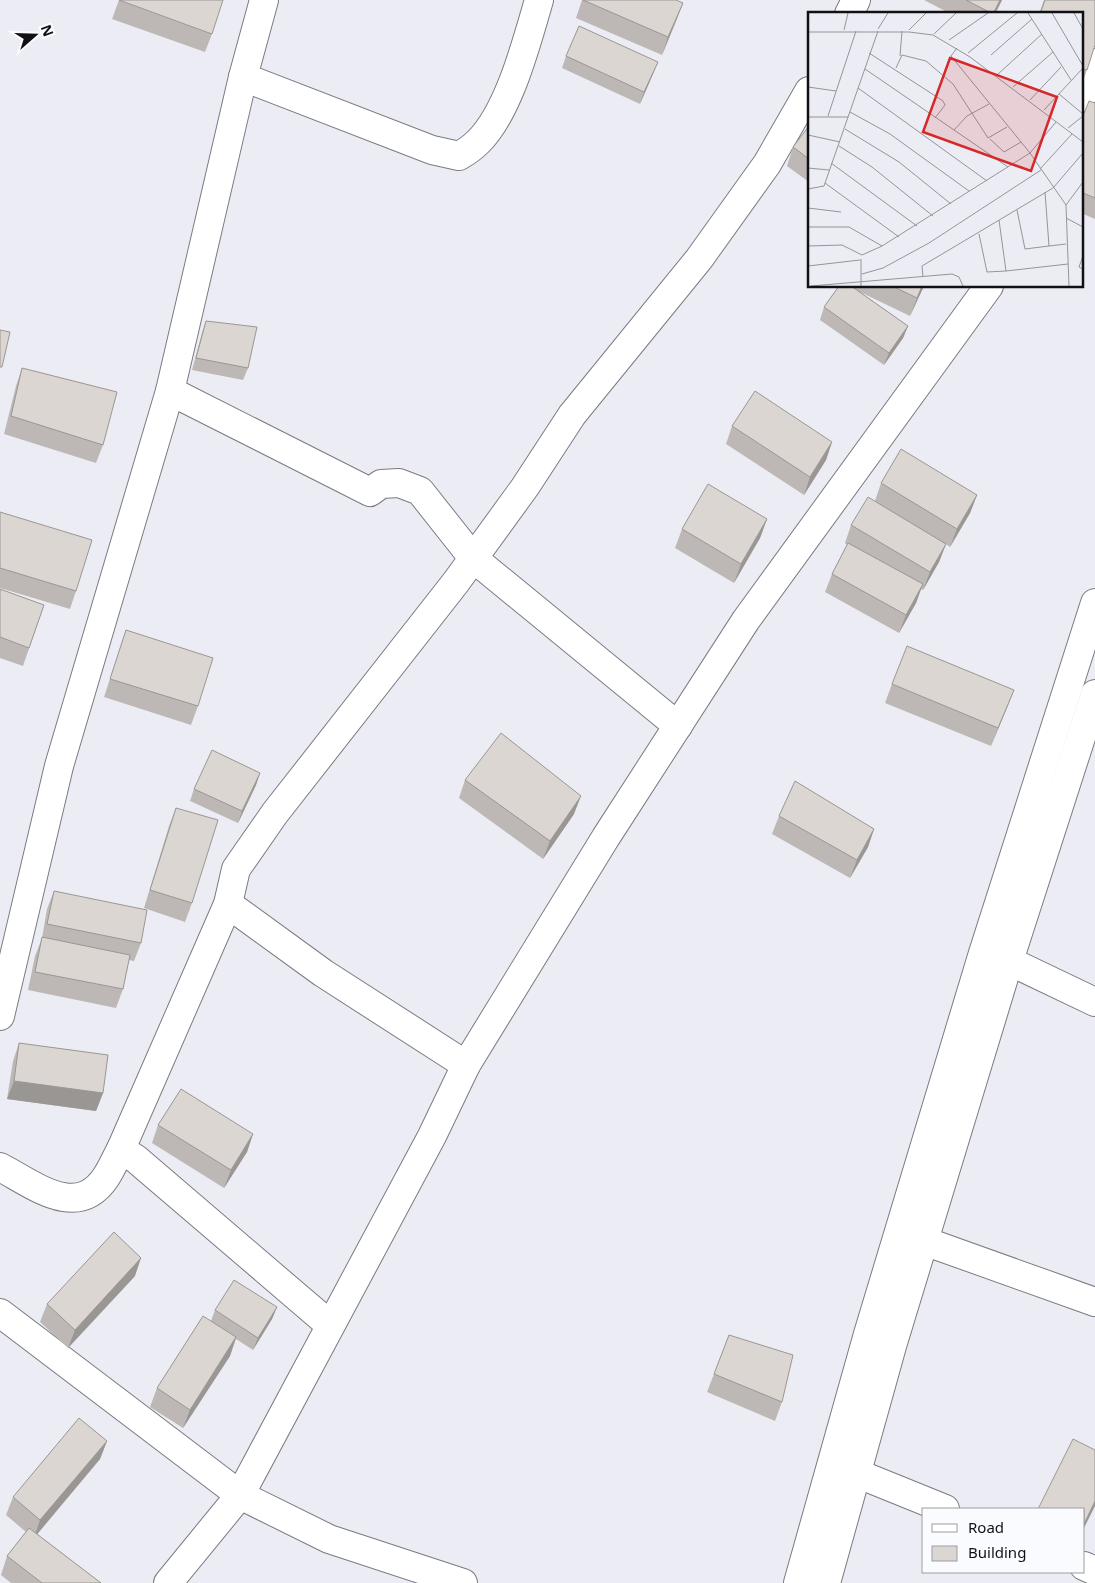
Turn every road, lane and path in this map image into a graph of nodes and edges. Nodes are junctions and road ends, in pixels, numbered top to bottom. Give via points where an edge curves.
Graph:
1 (264, 0) edge
2 (539, 0) edge
3 (856, 0) edge
4 (850, 12) edge
5 (1095, 63) edge
6 (243, 77) junction
7 (808, 93) edge
8 (1082, 96) edge
9 (988, 288) edge
10 (170, 391) junction
11 (473, 558) junction
12 (1095, 603) edge
13 (1095, 694) edge
14 (678, 726) junction
15 (228, 904) junction
16 (1009, 961) junction
17 (1095, 1002) edge
18 (0, 1016) edge
19 (466, 1065) junction
20 (120, 1149) junction
21 (0, 1167) edge
22 (924, 1241) junction
23 (1095, 1302) edge
24 (0, 1313) edge
25 (330, 1325) junction
26 (856, 1473) junction
27 (240, 1495) junction
28 (943, 1508) edge
29 (168, 1583) edge
30 (463, 1583) edge
31 (798, 1583) edge
32 (826, 1583) edge

1 - 6 street
2 - 6 street via 521,63 496,117 479,142 460,156 432,150
3 - 4 street
5 - 8 street
6 - 10 street
7 - 11 street via 767,164 699,259 572,415
9 - 14 street via 746,620
10 - 11 street via 370,492 381,484 399,483 420,491
10 - 18 street via 59,766
11 - 14 street
11 - 15 street via 275,813 236,869
12 - 31 street via 972,990
13 - 16 street
14 - 19 street
15 - 19 street via 324,973
15 - 20 street
16 - 17 street
16 - 22 street
19 - 25 street via 432,1136
20 - 21 street via 105,1178 92,1192 75,1199 55,1196
20 - 25 street via 136,1159
22 - 23 street
22 - 26 street
24 - 27 street
25 - 27 street
26 - 28 street
26 - 32 street
27 - 29 street
27 - 30 street via 329,1539

